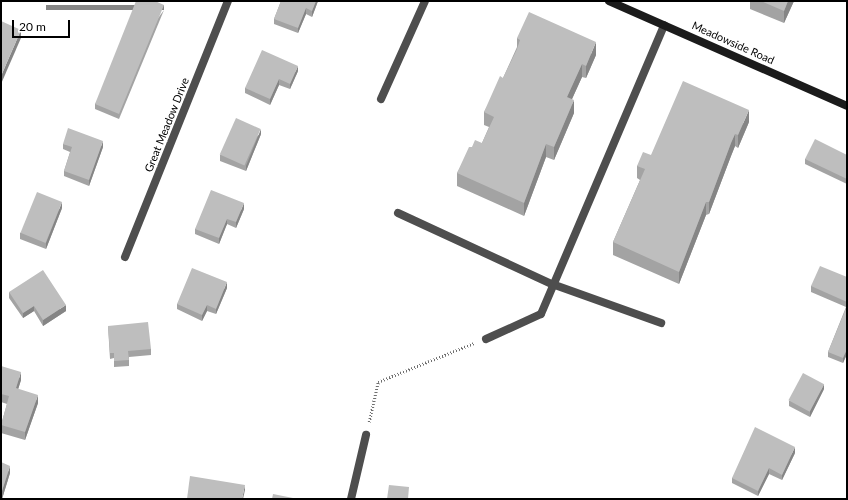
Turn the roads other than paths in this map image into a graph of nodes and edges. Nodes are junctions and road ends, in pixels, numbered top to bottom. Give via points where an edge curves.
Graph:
1 (228, 1) edge
2 (425, 1) edge
3 (609, 1) edge
4 (664, 25) junction
5 (382, 99) dead end
6 (847, 106) edge
7 (398, 213) dead end
8 (125, 257) dead end
9 (552, 284) junction
10 (661, 324) dead end
11 (486, 339) road end
12 (366, 435) road end
13 (352, 499) edge

1 - 8 street, Great Meadow Drive
2 - 5 street
3 - 4 main road, Meadowside Road
4 - 6 main road, Meadowside Road
4 - 9 street
7 - 9 street
9 - 10 street
9 - 11 street via 541,314
12 - 13 street

